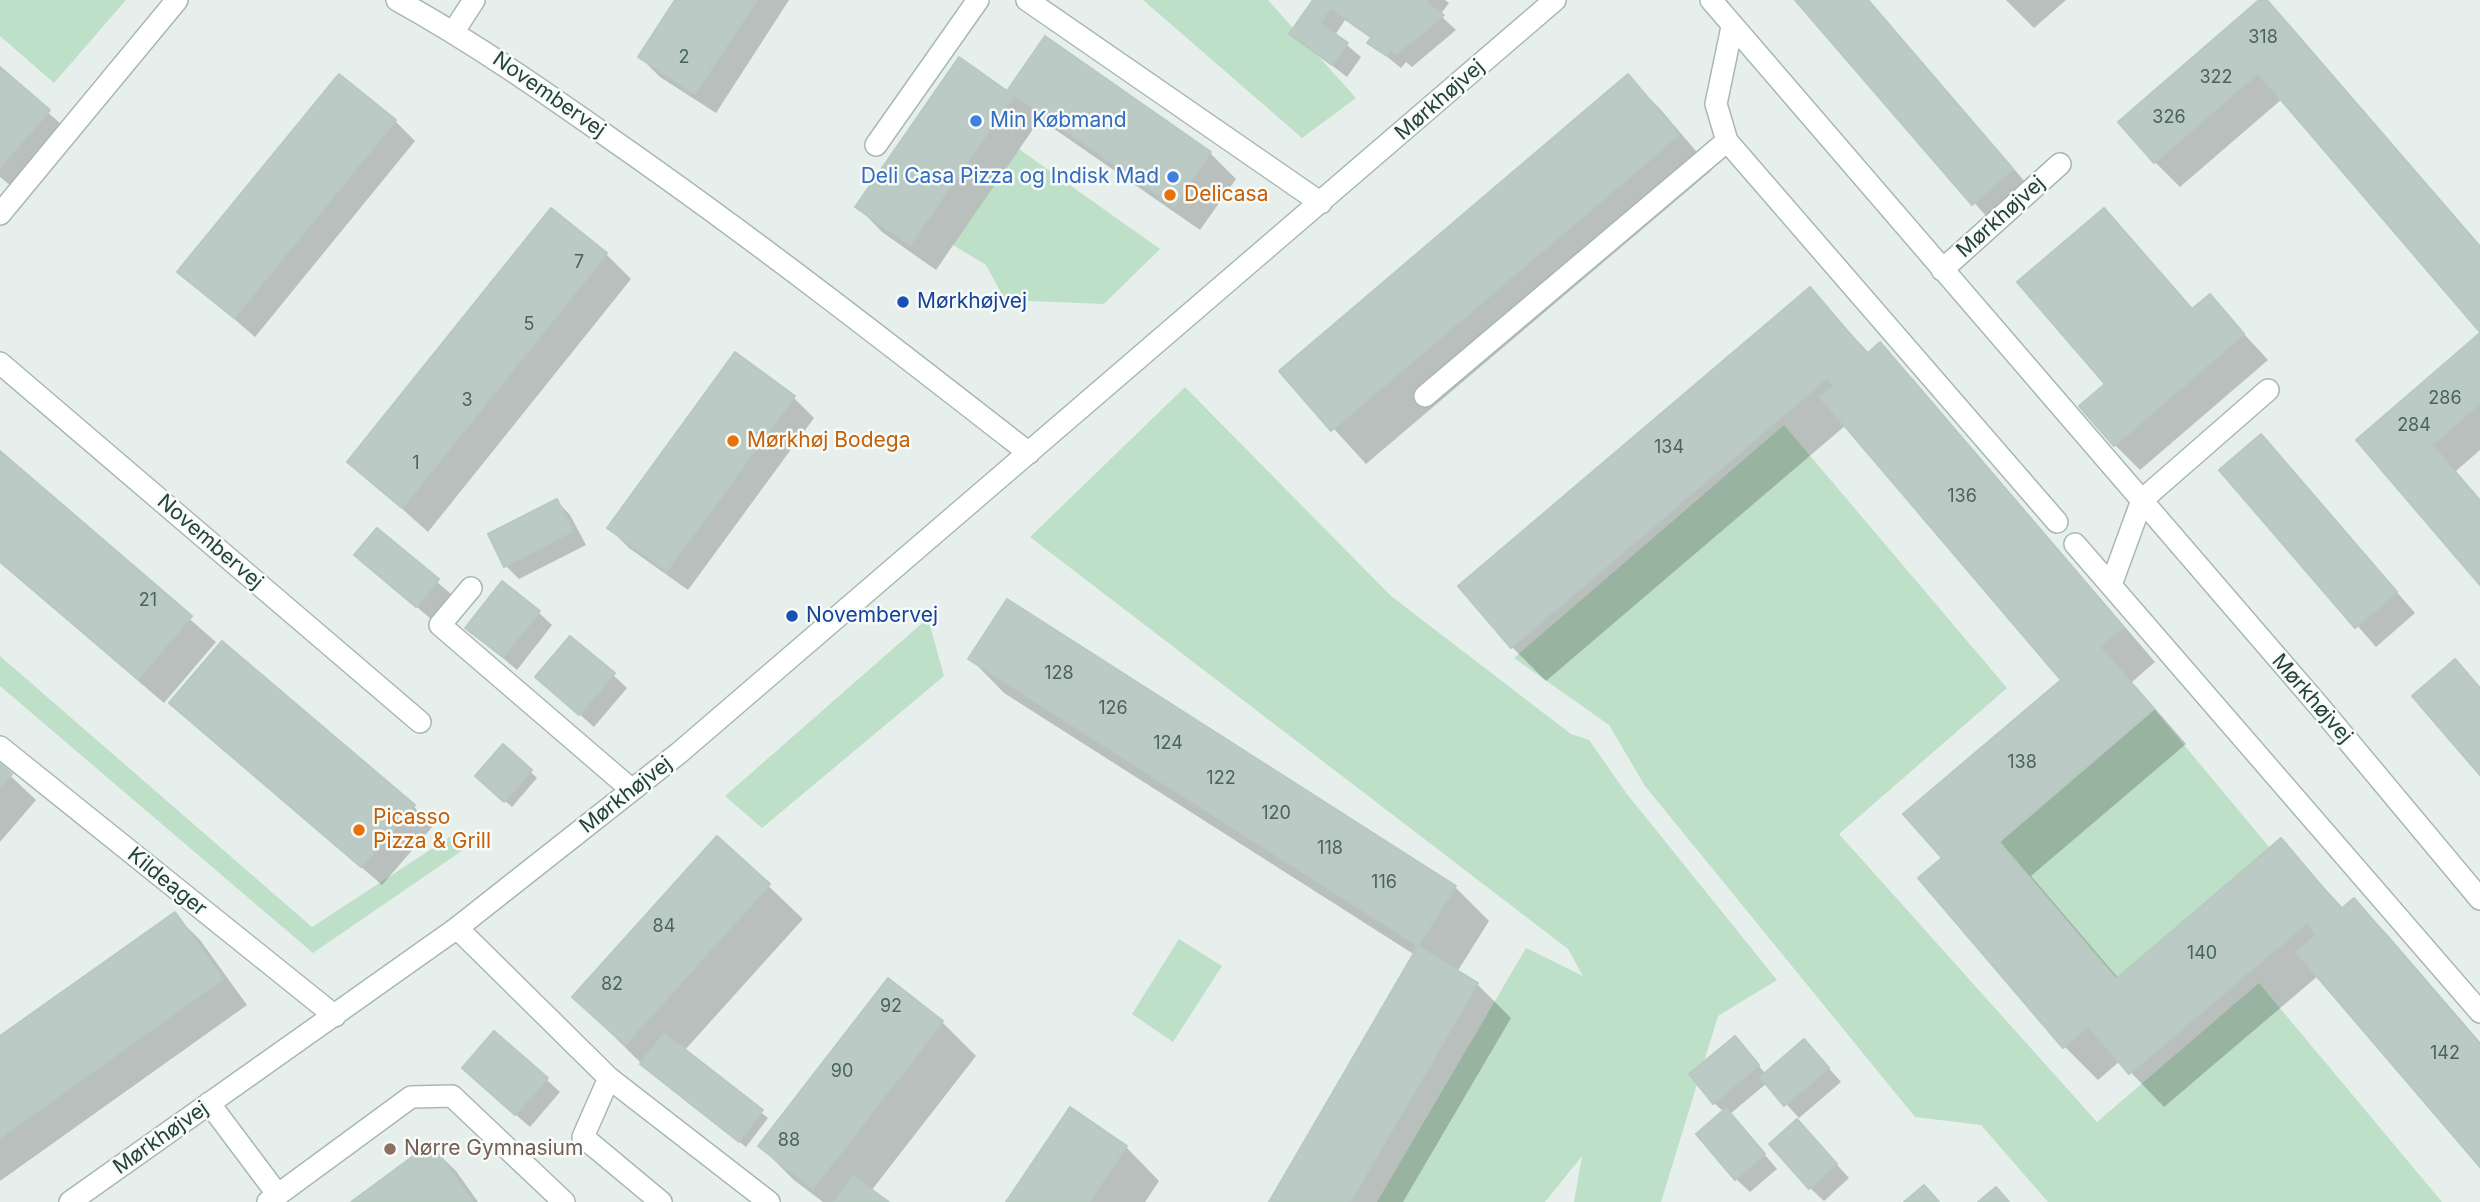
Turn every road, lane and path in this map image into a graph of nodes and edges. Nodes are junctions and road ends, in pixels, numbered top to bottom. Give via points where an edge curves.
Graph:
1 (177, 0) edge
2 (397, 0) edge
3 (474, 0) edge
4 (978, 0) edge
5 (1027, 0) edge
6 (1555, 0) edge
7 (1711, 0) edge
8 (1732, 27) junction
9 (454, 31) junction
10 (1727, 141) junction
11 (876, 145) dead end
12 (2060, 164) dead end
13 (1321, 203) junction
14 (0, 214) edge
15 (1942, 270) junction
16 (0, 363) edge
17 (2268, 390) dead end
18 (1425, 396) dead end
19 (1029, 453) junction
20 (2142, 500) junction
21 (2057, 522) dead end
22 (2076, 544) dead end
23 (2111, 585) junction
24 (471, 588) dead end
25 (419, 722) dead end
26 (0, 747) edge
27 (632, 790) junction
28 (2480, 899) edge
29 (457, 928) junction
30 (2480, 1012) edge
31 (335, 1016) junction
32 (609, 1078) junction
33 (209, 1103) junction
34 (273, 1198) edge
35 (71, 1202) edge
36 (564, 1202) edge
37 (661, 1202) edge
38 (769, 1202) edge

1 - 14 street
2 - 9 street, Novembervej
3 - 9 street
4 - 11 street
5 - 13 street
6 - 13 street, Mørkhøjvej
7 - 8 street, Mørkhøjvej
8 - 10 street via 1716,104
8 - 15 street, Mørkhøjvej
9 - 19 street, Novembervej via 675,183
10 - 18 street
10 - 21 street
12 - 15 street, Mørkhøjvej
13 - 19 street, Mørkhøjvej
15 - 20 street, Mørkhøjvej
16 - 25 street, Novembervej
17 - 20 street
19 - 27 street, Mørkhøjvej via 796,656
20 - 23 street
20 - 28 street, Mørkhøjvej
22 - 23 street
23 - 30 street
24 - 27 street via 440,625
26 - 31 street, Kildeager
27 - 29 street, Mørkhøjvej
29 - 31 street, Mørkhøjvej
29 - 32 street
31 - 33 street, Mørkhøjvej
32 - 37 street via 583,1138
32 - 38 street
33 - 34 street
33 - 35 street, Mørkhøjvej
34 - 36 street via 411,1097 452,1097

